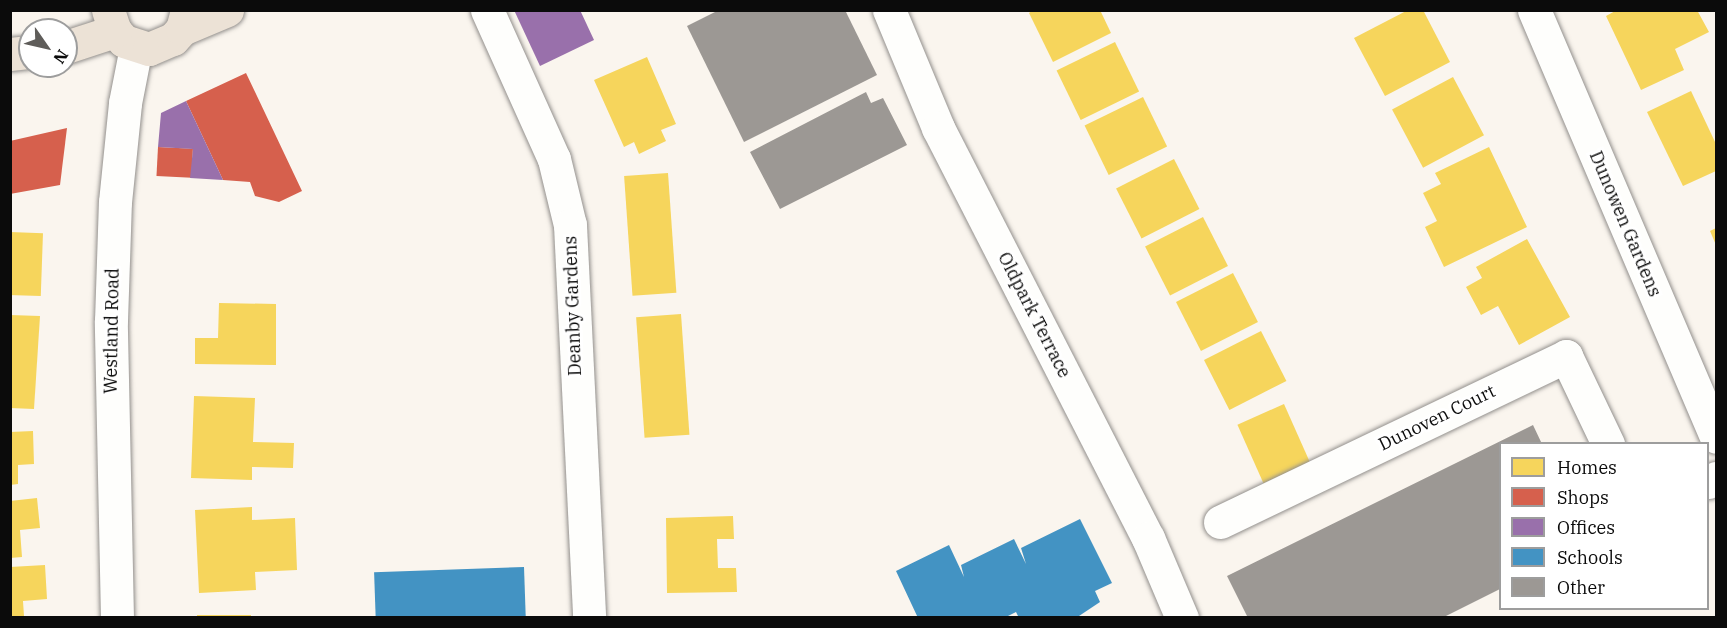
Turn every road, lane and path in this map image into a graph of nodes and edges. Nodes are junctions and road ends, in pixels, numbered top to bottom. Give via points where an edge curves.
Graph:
1 (227, 10) edge
2 (487, 10) edge
3 (889, 10) edge
4 (1534, 10) edge
5 (184, 20) edge
6 (120, 30) edge
7 (78, 43) edge
8 (1716, 437) edge
9 (1607, 442) edge
10 (1220, 522) dead end
11 (117, 618) edge
12 (589, 618) edge
13 (1182, 618) edge

1 - 5 main road
2 - 12 street, Deanby Gardens via 554,159 570,225
3 - 13 street, Oldpark Terrace via 938,128 1148,538
4 - 8 street, Dunowen Gardens
5 - 6 main road via 162,46
6 - 7 main road
6 - 11 street, Westland Road via 125,103 115,202 111,321
9 - 10 street, Dunoven Court via 1566,356

